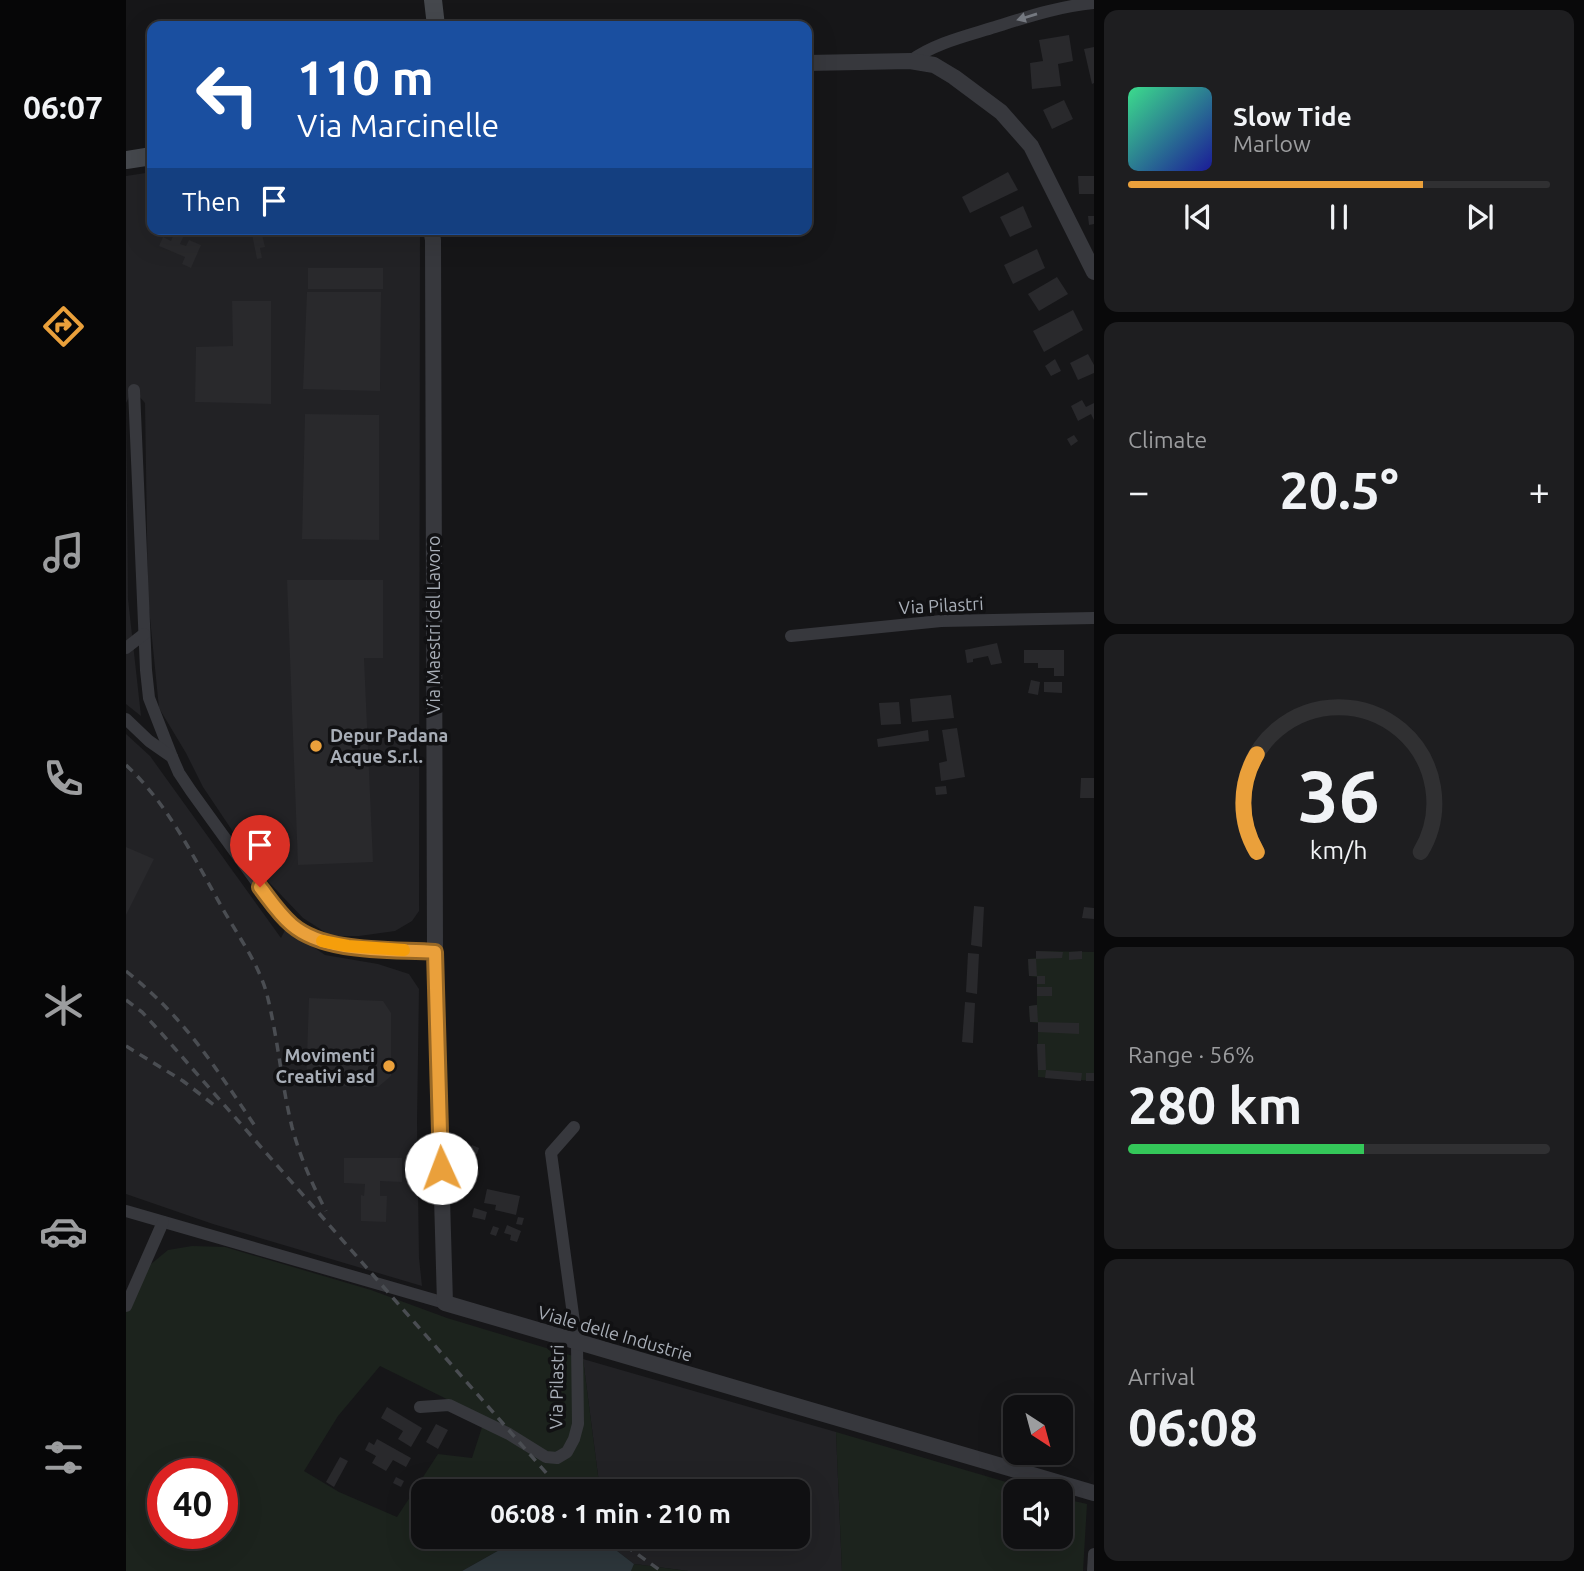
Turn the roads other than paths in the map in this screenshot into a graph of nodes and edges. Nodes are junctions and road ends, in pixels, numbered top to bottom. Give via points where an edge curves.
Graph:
1 (431, 0) edge
2 (1094, 3) edge
3 (427, 21) edge
4 (435, 21) edge
5 (910, 61) junction
6 (812, 63) edge
7 (147, 157) edge
8 (126, 160) edge
9 (433, 235) edge
10 (1094, 272) edge
11 (134, 390) dead end
12 (1094, 618) edge
13 (144, 634) junction
14 (791, 636) dead end
15 (126, 648) edge
16 (126, 719) edge
17 (172, 757) junction
18 (435, 952) junction
19 (574, 1127) dead end
20 (126, 1212) edge
21 (163, 1222) junction
22 (445, 1303) junction
23 (126, 1306) edge
24 (577, 1344) junction
25 (420, 1407) dead end
26 (1094, 1493) edge
27 (1094, 1554) edge
28 (1093, 1571) edge

1 - 3 main road
1 - 4 main road
2 -> 5 street via 1051,10 955,39
5 - 6 street
5 - 10 street via 934,65 954,77 1018,128
7 - 8 main road
9 - 18 street, Via Maestri del Lavoro
11 - 13 street
12 - 14 street, Via Pilastri via 941,621
13 - 15 street
13 - 17 street via 149,698
16 - 17 street
17 - 18 street via 191,791 292,925 322,942
18 - 22 street, Via Maestri del Lavoro
19 - 24 street, Via Pilastri via 551,1153
20 - 21 street, Viale delle Industrie
21 - 22 street, Viale delle Industrie
21 - 23 street
22 - 24 street, Viale delle Industrie
24 - 25 street, Via Pilastri via 578,1424 567,1452 557,1458 547,1457 449,1405
24 - 26 street, Viale delle Industrie
27 - 28 street

